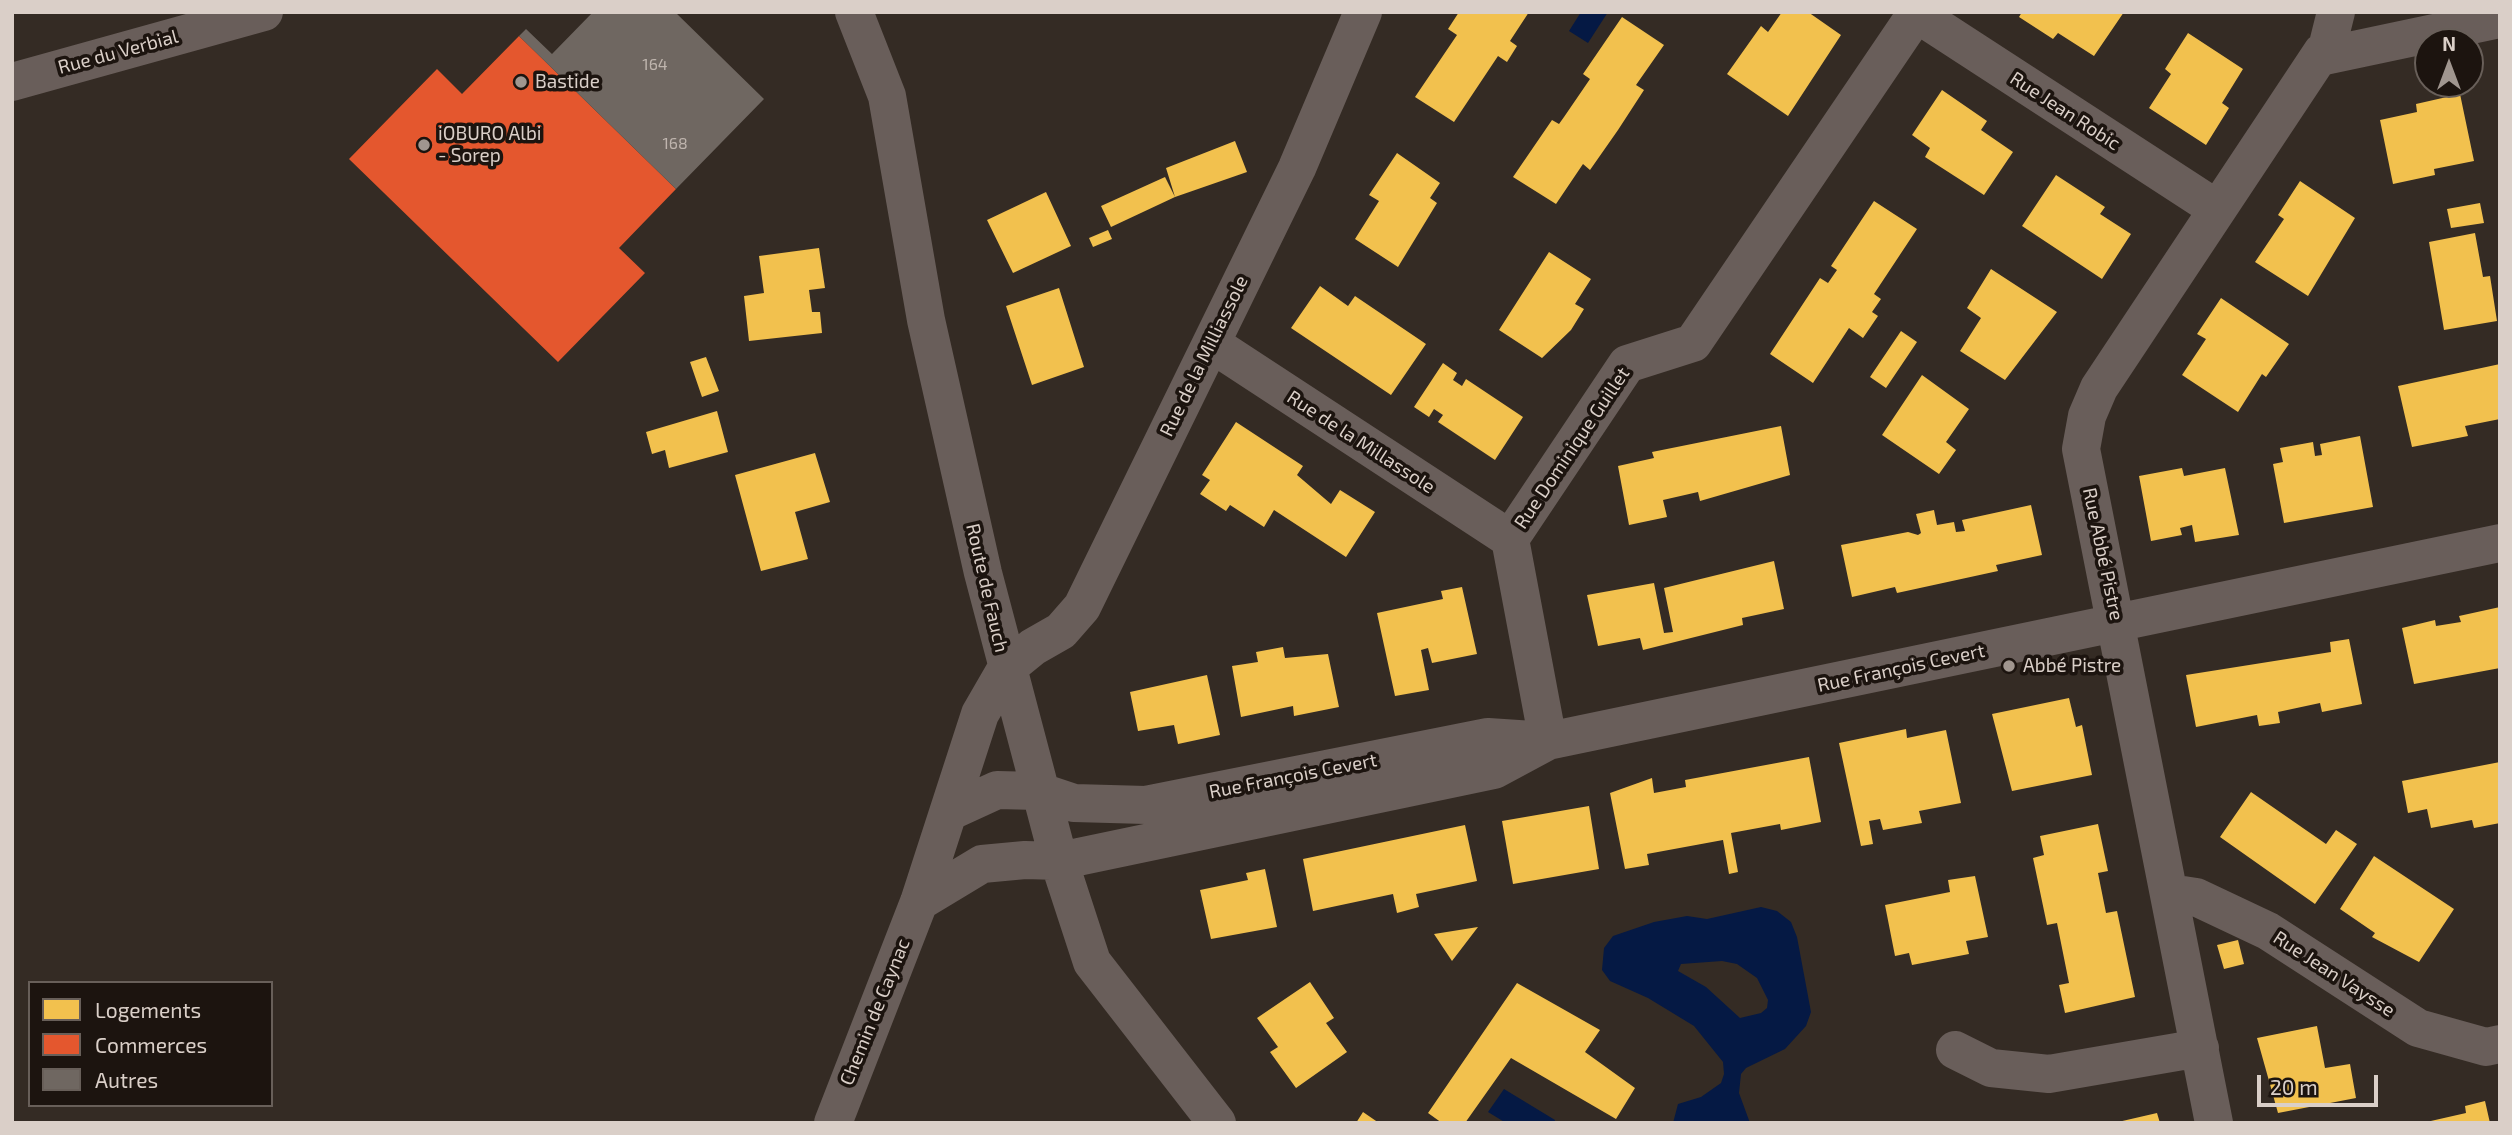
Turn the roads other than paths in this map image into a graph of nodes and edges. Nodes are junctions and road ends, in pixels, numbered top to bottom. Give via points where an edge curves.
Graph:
1 (264, 12) edge
2 (853, 12) edge
3 (1363, 12) edge
4 (2336, 12) edge
5 (1915, 13) edge
6 (2499, 15) edge
7 (2325, 56) junction
8 (12, 82) edge
9 (2217, 209) junction
10 (1212, 344) junction
11 (1510, 539) junction
12 (2500, 543) edge
13 (2117, 623) junction
14 (1006, 669) junction
15 (1548, 741) junction
16 (1038, 792) junction
17 (949, 812) junction
18 (1059, 861) junction
19 (2170, 893) junction
20 (919, 902) junction
21 (2500, 1044) edge
22 (2200, 1048) junction
23 (1955, 1050) dead end
24 (833, 1123) edge
25 (1217, 1123) edge
26 (2214, 1123) edge

1 - 8 street, Rue du Verbial
2 - 14 street, Route de Fauch via 887,96 926,320
3 - 10 street, Rue de la Milliassole via 1297,168
4 - 7 street, Rue Abbé Pistre
5 - 9 street, Rue Jean Robic
5 - 11 street, Rue Dominique Guillet via 1693,343 1627,364
6 - 7 street
7 - 9 street, Rue Abbé Pistre via 2322,52
9 - 13 street, Rue Abbé Pistre via 2099,388 2087,416 2081,449
10 - 11 street, Rue de la Millassole
10 - 14 street, Rue de la Milliassole via 1082,607 1061,631
11 - 15 street, Rue Dominique Guillet
12 - 13 street, Rue François Cevert
13 - 15 street, Rue François Cevert
13 - 19 street, Rue Abbé Pistre
14 - 16 street, Route de Fauch
14 - 17 street, Chemin de Caynac via 980,714
15 - 16 street, Rue François Cevert via 1488,737 1146,805 1074,803
15 - 18 street, Rue François Cevert via 1494,770
16 - 17 street via 997,790
16 - 18 street, Route de Fauch
17 - 20 street, Chemin de Caynac
18 - 20 street via 982,864
18 - 25 street, Route de Fauch via 1092,962
19 - 21 street, Rue Jean Vaysse via 2196,897 2267,931 2418,1028 2486,1047
19 - 22 street, Rue Abbé Pistre
20 - 24 street, Chemin de Caynac
22 - 23 street via 2049,1074 1991,1068
22 - 26 street, Rue Abbé Pistre

